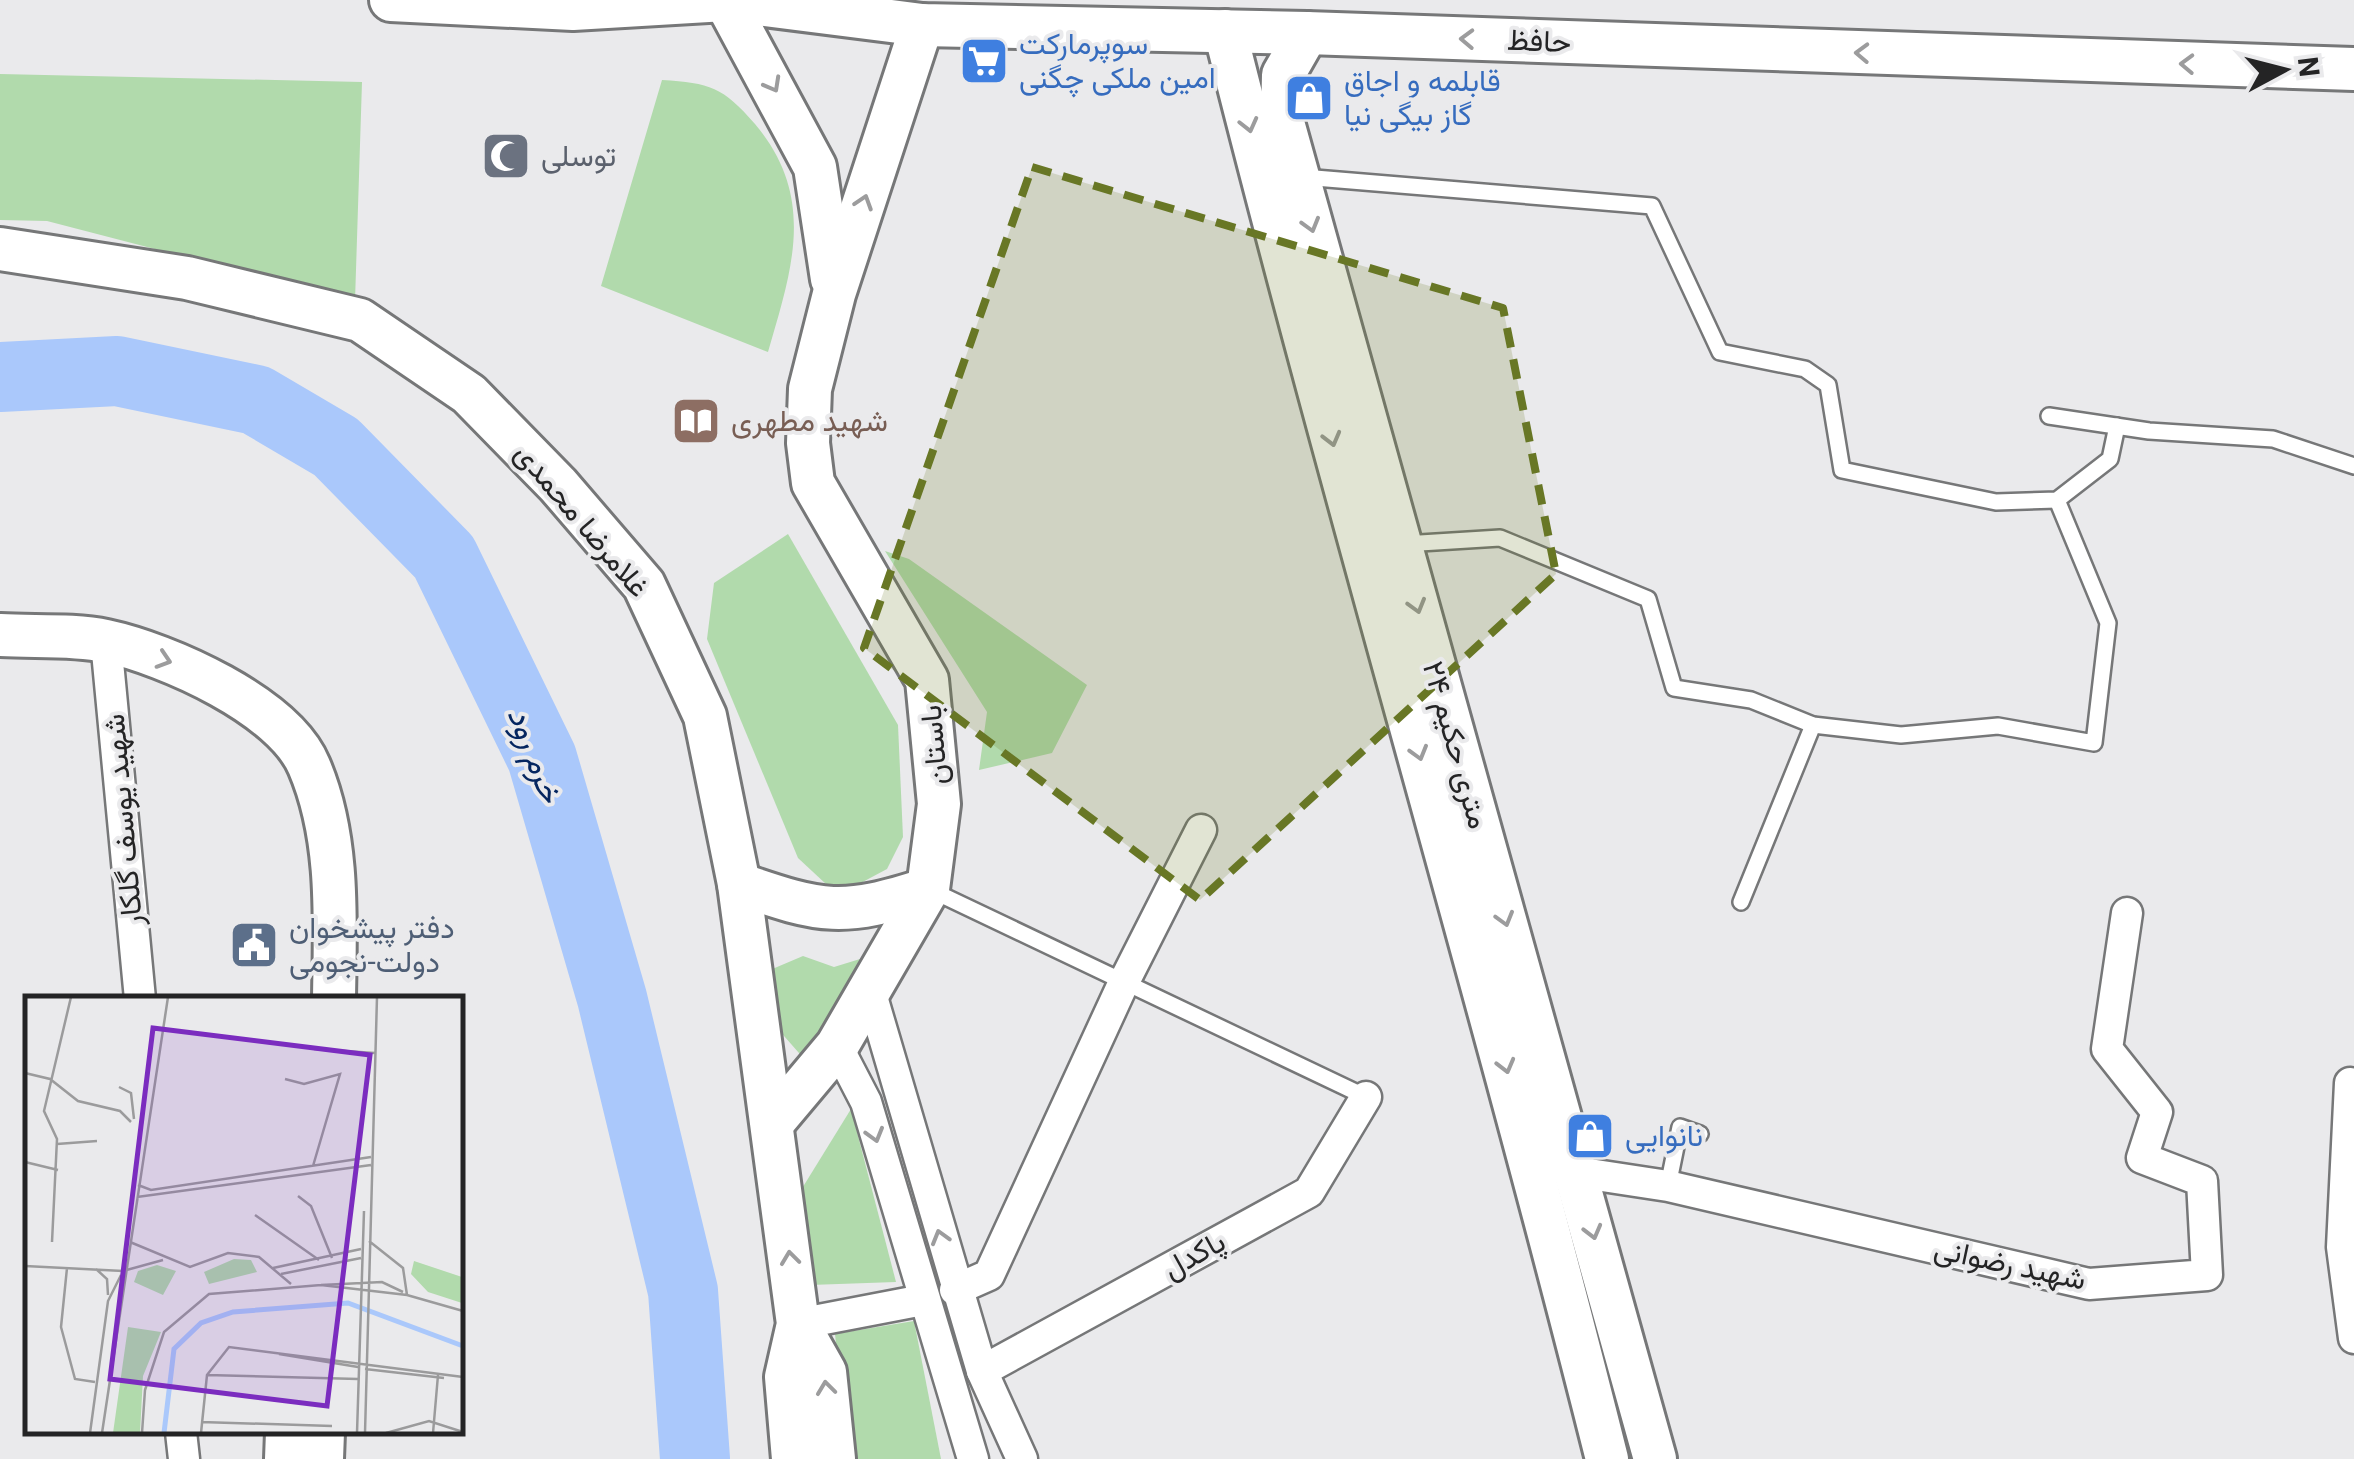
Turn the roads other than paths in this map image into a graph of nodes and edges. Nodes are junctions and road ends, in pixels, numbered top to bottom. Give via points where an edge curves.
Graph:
1 (391, 0) edge
2 (724, 0) edge
3 (922, 25) junction
4 (1225, 31) junction
5 (1307, 33) junction
6 (2354, 69) edge
7 (1298, 177) junction
8 (0, 249) edge
9 (834, 294) junction
10 (2049, 416) dead end
11 (2117, 426) junction
12 (2354, 466) edge
13 (2058, 500) junction
14 (1400, 544) junction
15 (0, 636) edge
16 (106, 641) junction
17 (1813, 725) junction
18 (1201, 830) dead end
19 (739, 884) junction
20 (928, 889) junction
21 (1741, 902) dead end
22 (2127, 913) dead end
23 (1123, 984) junction
24 (332, 990) edge
25 (870, 990) junction
26 (140, 996) edge
27 (838, 1046) junction
28 (2350, 1083) dead end
29 (1366, 1097) joint
30 (774, 1122) junction
31 (1700, 1134) dead end
32 (1576, 1172) junction
33 (1668, 1186) junction
34 (955, 1290) junction
35 (923, 1300) junction
36 (798, 1324) junction
37 (2354, 1338) edge
38 (982, 1371) junction
39 (181, 1434) edge
40 (287, 1434) edge
41 (323, 1434) edge
42 (184, 1459) edge
43 (286, 1459) edge
44 (322, 1459) edge
45 (793, 1459) edge
46 (834, 1459) edge
47 (973, 1459) edge
48 (1022, 1459) edge
49 (1607, 1459) edge
50 (1656, 1459) edge

1 - 2 main road, حافظ via 574,9
2 - 3 main road, حافظ
2 -> 9 main road, باستان via 815,167
3 - 4 main road, حافظ
9 -> 3 main road, باستان
4 - 5 main road, حافظ
4 -> 49 main road, ۲۴ متری حکیم
6 -> 5 main road, حافظ
5 - 7 main road, ۲۴ متری حکیم via 1283,75 1282,118
7 - 13 lane via 1652,206 1720,352 1805,369 1828,386 1842,470 1996,502
7 -> 14 main road, ۲۴ متری حکیم
8 - 19 main road, غلامرضا محمدی via 187,278 360,320 469,394 644,585 705,716
9 - 20 main road, باستان via 810,389 813,483 927,680 939,804
10 - 11 lane
11 - 12 lane via 2272,439
11 - 13 lane via 2110,459
13 - 17 lane via 2108,623 2094,743 1998,726 1901,736
14 - 17 lane via 1500,538 1648,600 1674,688 1750,700
14 -> 32 main road, ۲۴ متری حکیم
15 - 16 main road
16 -> 24 main road via 185,667 238,697 284,730 309,764 330,842
16 - 26 street, شهید یوسف گلکار
17 - 21 lane
18 - 23 street
19 - 20 main road via 804,906 864,910
19 - 30 main road, غلامرضا محمدی
20 - 23 lane
20 - 25 main road, باستان
22 - 33 street, شهید رضوانی via 2107,1049 2157,1112 2142,1158 2202,1181 2207,1275 2088,1284
23 - 29 lane
23 - 34 street via 988,1274
25 - 27 main road, باستان
34 -> 25 street
27 - 30 main road, باستان
27 -> 35 street via 866,1102
28 - 37 street via 2342,1247
29 - 38 street, پاکدل via 1308,1192
36 -> 30 main road, غلامرضا محمدی
31 - 33 lane via 1680,1128
32 - 33 street, شهید رضوانی
32 -> 50 main road, ۲۴ متری حکیم
34 - 38 street
35 - 36 street
35 - 47 street
36 - 45 main road, غلامرضا محمدی via 786,1377
46 -> 36 main road, غلامرضا محمدی via 825,1372
38 - 48 street
39 - 42 street
40 - 43 main road
41 - 44 main road

